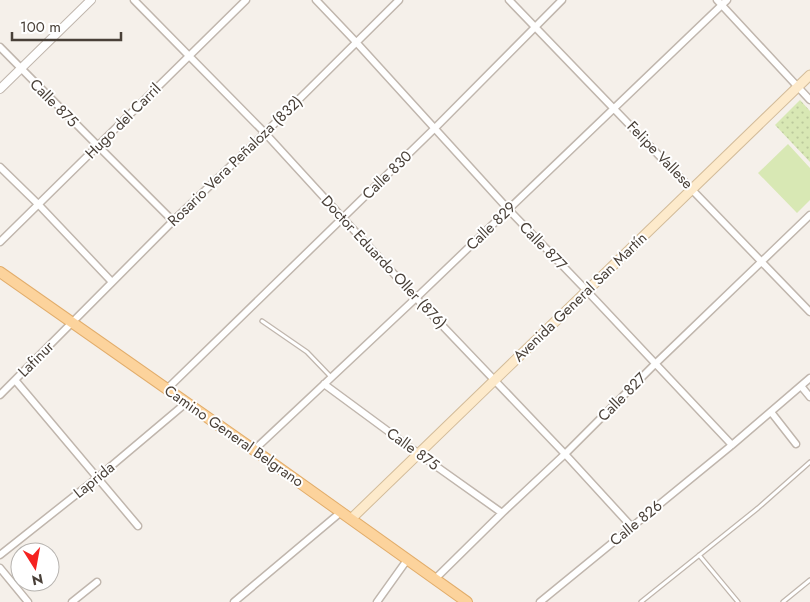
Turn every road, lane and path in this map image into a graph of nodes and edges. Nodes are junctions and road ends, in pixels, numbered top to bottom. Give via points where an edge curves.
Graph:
1 (91, 0) edge
2 (134, 0) edge
3 (246, 0) edge
4 (316, 0) edge
5 (399, 0) edge
6 (510, 0) edge
7 (562, 0) edge
8 (716, 0) edge
9 (728, 0) edge
10 (722, 6) junction
11 (536, 27) junction
12 (356, 42) junction
13 (0, 47) edge
14 (189, 56) junction
15 (21, 69) junction
16 (810, 75) edge
17 (798, 87) junction
18 (0, 89) edge
19 (810, 100) edge
20 (614, 108) junction
21 (435, 128) junction
22 (265, 133) junction
23 (98, 146) junction
24 (0, 167) edge
25 (692, 188) junction
26 (39, 204) junction
27 (508, 210) junction
28 (810, 216) edge
29 (343, 218) junction
30 (173, 221) junction
31 (0, 242) edge
32 (762, 262) junction
33 (0, 272) edge
34 (112, 282) junction
35 (587, 291) junction
36 (416, 298) junction
37 (810, 312) edge
38 (262, 321) dead end
39 (72, 322) junction
40 (655, 364) junction
41 (331, 377) junction
42 (810, 378) edge
43 (15, 380) junction
44 (495, 380) junction
45 (324, 384) junction
46 (801, 386) junction
47 (167, 389) junction
48 (0, 395) edge
49 (810, 397) edge
50 (186, 403) junction
51 (771, 412) junction
52 (796, 444) dead end
53 (732, 445) junction
54 (254, 450) junction
55 (419, 454) junction
56 (565, 454) junction
57 (810, 462) edge
58 (97, 478) junction
59 (341, 512) junction
60 (502, 513) junction
61 (351, 519) junction
62 (138, 526) dead end
63 (631, 526) junction
64 (0, 555) edge
65 (700, 555) junction
66 (407, 560) junction
67 (0, 568) edge
68 (435, 579) junction
69 (810, 580) edge
70 (97, 582) dead end
71 (238, 601) edge
72 (28, 602) edge
73 (72, 602) edge
74 (377, 602) edge
75 (466, 602) edge
76 (540, 602) edge
77 (641, 602) edge
78 (738, 602) edge
79 (784, 602) edge

1 - 15 street
2 - 14 street, Doctor Eduardo Oller (876)
3 - 14 street, Hugo del Carril
4 - 12 street, Calle 877
5 - 12 street, Rosario Vera Peñaloza (832)
6 - 11 street, Felipe Vallese
7 - 11 street, Calle 830
8 - 10 street
9 - 10 street, Calle 829
10 - 17 street
10 - 20 street, Calle 829
11 - 20 street, Felipe Vallese
11 - 21 street, Calle 830
12 - 21 street, Calle 877
12 - 22 street, Rosario Vera Peñaloza (832)
13 - 15 street, Calle 875
14 - 22 street, Doctor Eduardo Oller (876)
14 - 23 street, Hugo del Carril
15 - 18 street
15 - 23 street, Calle 875
16 - 17 main road, Avenida General San Martín
17 - 19 street
17 - 25 main road, Avenida General San Martín
20 - 25 street, Felipe Vallese
20 - 27 street, Calle 829
21 - 27 street, Calle 877
21 - 29 street, Calle 830
22 - 29 street, Doctor Eduardo Oller (876)
22 - 30 street, Rosario Vera Peñaloza (832)
23 - 26 street, Hugo del Carril
23 - 30 street, Calle 875
24 - 26 street
25 - 32 street, Felipe Vallese
25 - 35 main road, Avenida General San Martín
26 - 31 street, Hugo del Carril
26 - 34 street
27 - 35 street, Calle 877
27 - 36 street, Calle 829
28 - 32 street, Calle 827
29 - 36 street, Doctor Eduardo Oller (876)
29 - 47 street, Calle 830
30 - 34 street, Rosario Vera Peñaloza (832)
32 - 37 street, Felipe Vallese
32 - 40 street, Calle 827
33 - 39 main road, Camino General Belgrano
34 - 39 street, Rosario Vera Peñaloza (832)
35 - 40 street, Calle 877
35 - 44 main road, Avenida General San Martín
36 - 41 street, Calle 829
36 - 44 street, Doctor Eduardo Oller (876)
38 - 41 lane via 307,352
39 - 43 street, Lafinur
39 - 47 main road, Camino General Belgrano
40 - 53 street, Calle 877
40 - 56 street, Calle 827
41 - 45 street, Calle 829
42 - 46 street, Calle 826
43 - 48 street, Lafinur
43 - 58 street
44 - 55 main road, Avenida General San Martín
44 - 56 street, Doctor Eduardo Oller (876)
45 - 54 street, Calle 829
45 - 55 street, Calle 875
46 - 49 street
46 - 51 street, Calle 826
47 - 50 main road, Camino General Belgrano
50 - 54 main road, Camino General Belgrano
50 - 58 street, Laprida
51 - 52 street
51 - 53 street, Calle 826
53 - 63 street, Calle 826
54 - 59 main road, Camino General Belgrano
55 - 60 street, Calle 875
55 - 61 main road, Avenida General San Martín
56 - 60 street, Calle 827
56 - 63 street, Doctor Eduardo Oller (876)
57 - 65 lane
58 - 62 street
58 - 64 street, Laprida
59 - 61 main road, Camino General Belgrano
59 - 71 street
60 - 68 street, Calle 827
61 - 66 main road, Camino General Belgrano
63 - 76 street, Calle 826
65 - 77 lane
65 - 78 lane
66 - 68 main road, Camino General Belgrano
66 - 74 street
67 - 72 street
68 - 75 main road, Camino General Belgrano
69 - 79 lane
70 - 73 street

